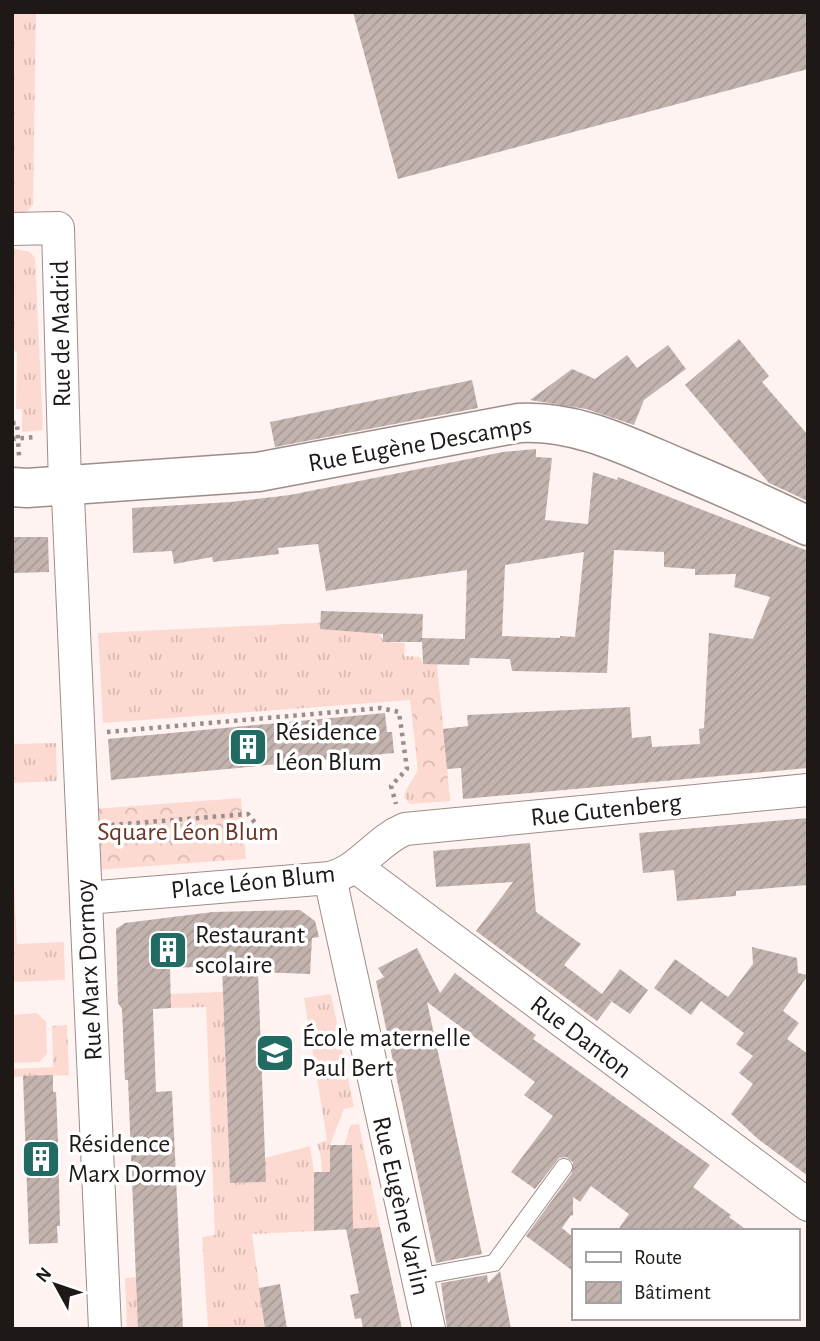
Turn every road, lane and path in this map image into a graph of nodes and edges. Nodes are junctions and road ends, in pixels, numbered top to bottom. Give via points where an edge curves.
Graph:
1 (12, 229) edge
2 (12, 423) edge
3 (64, 474) junction
4 (12, 487) edge
5 (808, 526) edge
6 (78, 734) junction
7 (808, 790) edge
8 (256, 824) dead end
9 (82, 827) junction
10 (405, 829) junction
11 (343, 872) junction
12 (86, 898) junction
13 (564, 1167) dead end
14 (808, 1205) edge
15 (417, 1277) junction
16 (105, 1329) edge
17 (429, 1329) edge

1 - 3 street, Rue de Madrid via 58,228
2 - 3 path via 16,423 20,465
3 - 4 street, Rue Eugène Descamps
3 - 5 street, Rue Eugène Descamps via 258,472 519,423 547,423 578,427 612,440
3 - 6 street, Rue Marx Dormoy
6 - 9 street, Rue Marx Dormoy
6 - 10 path via 380,708 400,712 407,769 391,786
7 - 10 street, Rue Gutenberg
8 - 9 path via 248,814
9 - 12 street, Rue Marx Dormoy
10 - 11 street, Place Léon Blum
11 - 12 street, Place Léon Blum
11 - 14 street, Rue Danton
11 - 15 street, Rue Eugène Varlin via 350,979
12 - 16 street, Rue Marx Dormoy
13 - 15 lane via 494,1264
15 - 17 street, Rue Eugène Varlin

